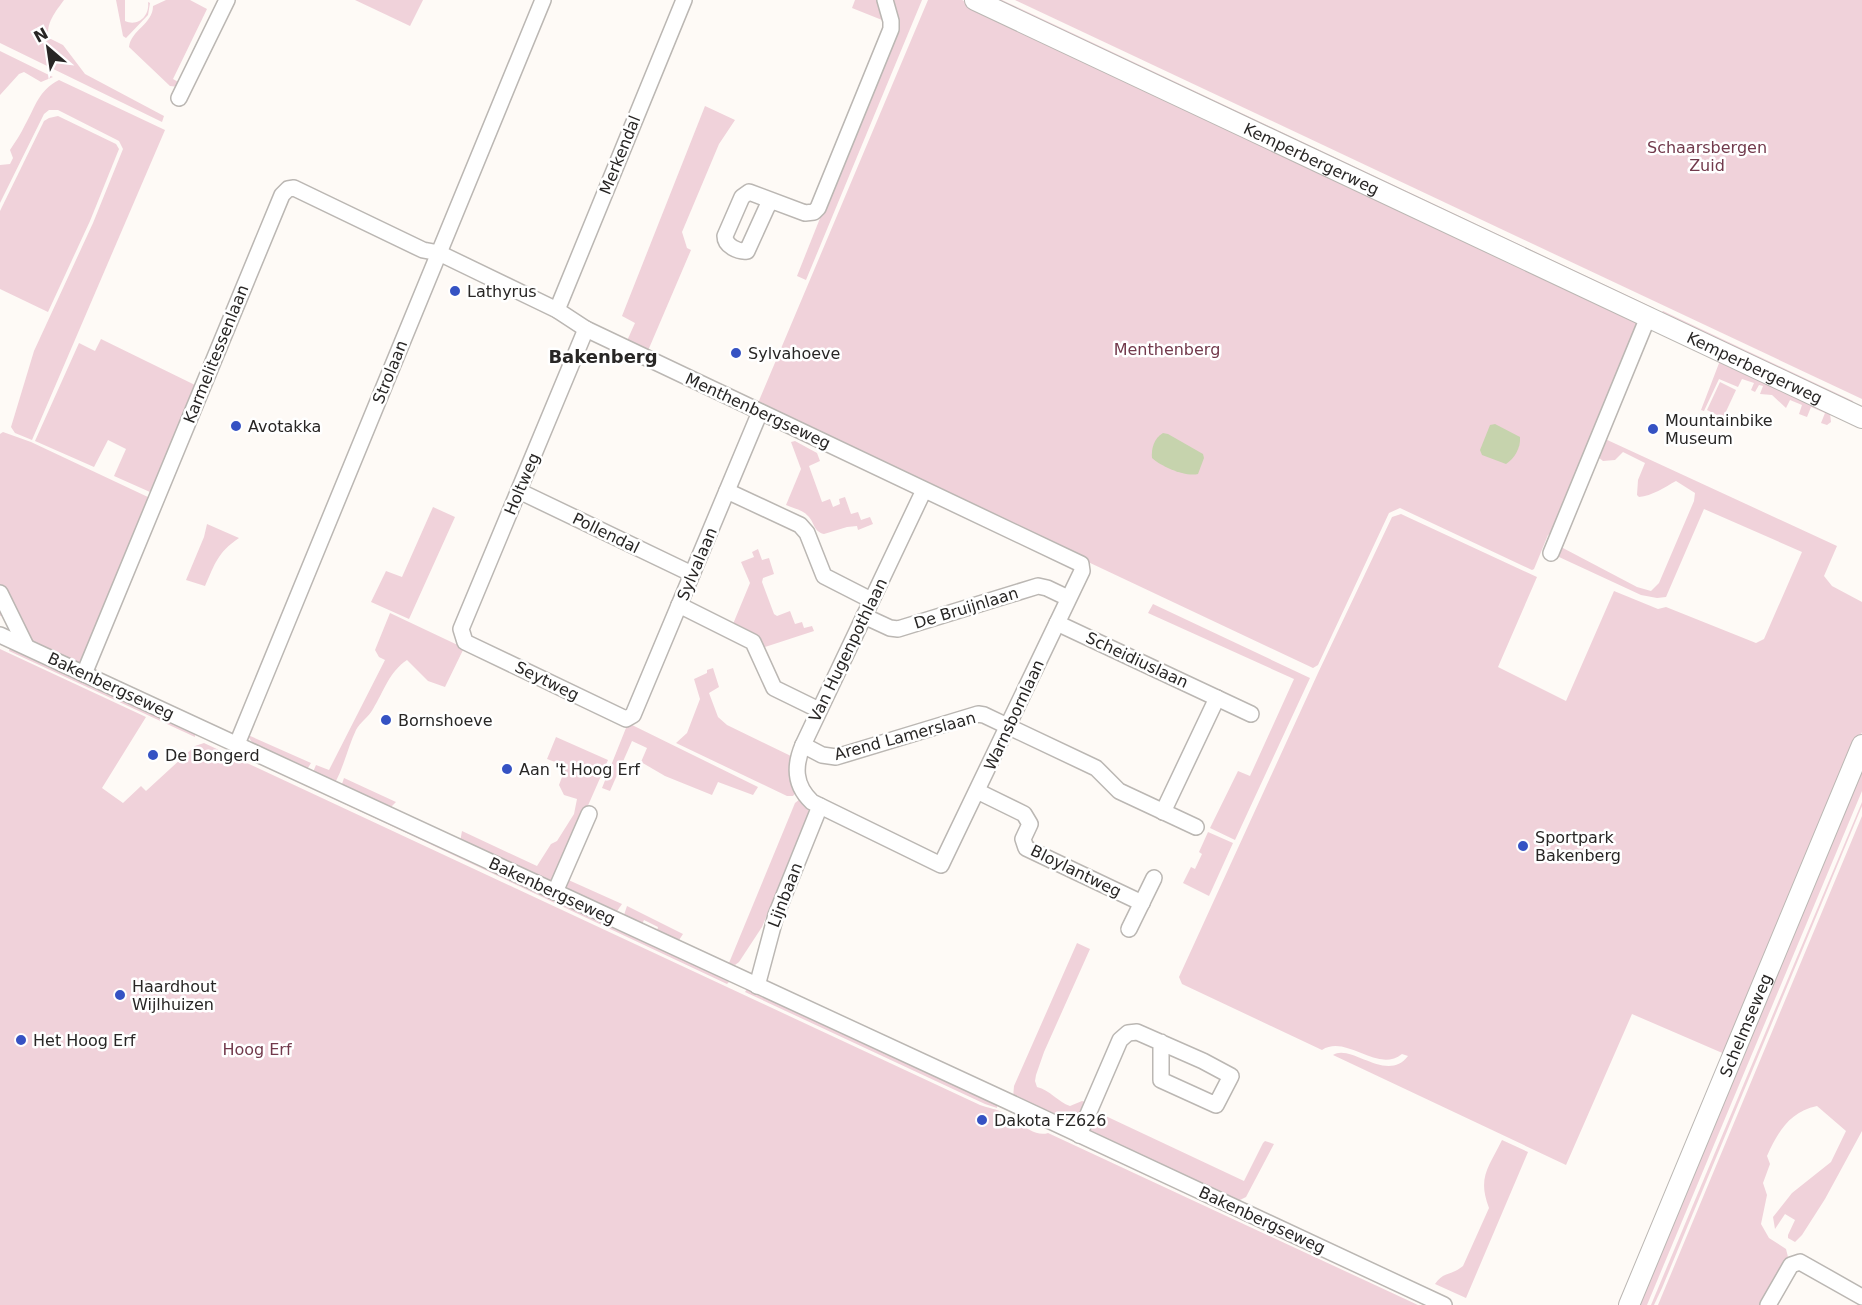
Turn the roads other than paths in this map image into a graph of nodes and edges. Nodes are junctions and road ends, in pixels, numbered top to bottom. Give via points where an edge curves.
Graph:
1 (227, 0) edge
2 (543, 0) edge
3 (684, 0) edge
4 (885, 0) edge
5 (975, 0) edge
6 (179, 98) dead end
7 (771, 201) dead end
8 (439, 253) junction
9 (557, 310) junction
10 (1648, 317) junction
11 (586, 329) junction
12 (760, 412) junction
13 (1862, 418) edge
14 (924, 490) junction
15 (519, 491) junction
16 (728, 491) junction
17 (1551, 553) dead end
18 (1080, 564) joint
19 (692, 574) junction
20 (0, 593) edge
21 (1068, 598) junction
22 (872, 600) junction
23 (680, 605) junction
24 (4, 613) edge
25 (864, 616) junction
26 (1057, 623) junction
27 (0, 635) edge
28 (462, 638) joint
29 (26, 646) junction
30 (84, 674) junction
31 (1217, 698) junction
32 (819, 710) junction
33 (1251, 714) dead end
34 (633, 715) joint
35 (1009, 725) junction
36 (237, 744) junction
37 (803, 745) junction
38 (1862, 745) edge
39 (977, 791) junction
40 (820, 806) junction
41 (1163, 812) junction
42 (589, 814) dead end
43 (1196, 827) dead end
44 (1154, 878) dead end
45 (555, 892) junction
46 (1142, 903) junction
47 (1129, 929) dead end
48 (758, 986) junction
49 (1161, 1042) junction
50 (1079, 1135) junction
51 (1862, 1297) edge
52 (1444, 1305) edge
53 (1629, 1305) edge
54 (1768, 1305) edge

1 - 6 street
2 - 8 street, Strolaan
3 - 9 street, Merkendal
4 - 7 street via 891,28 818,208 805,213
5 - 10 main road, Kemperbergerweg
8 - 9 street, Menthenbergseweg
8 - 30 street, Karmelitessenlaan via 423,250 294,188 282,195
8 - 36 street, Strolaan
9 - 11 street, Menthenbergseweg
10 - 13 main road, Kemperbergerweg
10 - 17 street
11 - 12 street, Menthenbergseweg
11 - 15 street, Holtweg
12 - 14 street, Menthenbergseweg
12 - 16 street, Sylvalaan
14 - 18 street, Menthenbergseweg
14 - 22 street, Van Hugenpothlaan
15 - 19 street, Pollendal
15 - 28 street, Holtweg via 461,629
16 - 19 street, Sylvalaan
16 - 22 street via 800,525 824,576
18 - 21 street, Warnsbornlaan via 1082,571
19 - 23 street, Sylvalaan
20 - 24 street
21 - 25 street, De Bruijnlaan via 1038,586 898,628
21 - 26 street, Warnsbornlaan
22 - 25 street, Van Hugenpothlaan
23 - 32 street via 753,642 774,688
23 - 34 street, Sylvalaan
24 - 29 street
25 - 32 street, Van Hugenpothlaan
26 - 31 street, Scheidiuslaan
26 - 35 street, Warnsbornlaan
27 - 29 street, Bakenbergseweg
28 - 34 street, Seytweg via 627,719
29 - 30 street, Bakenbergseweg
30 - 36 street, Bakenbergseweg
31 - 33 street, Scheidiuslaan
31 - 41 street
32 - 37 street, Van Hugenpothlaan
35 - 37 street, Arend Lamerslaan via 978,714 836,758
35 - 39 street, Warnsbornlaan
35 - 41 street via 1096,768 1119,791
36 - 45 street, Bakenbergseweg
37 - 40 street, Van Hugenpothlaan via 796,764 798,777 808,798
38 - 53 main road, Schelmseweg
39 - 40 street, Warnsbornlaan via 941,865
39 - 46 street, Bloylantweg via 1024,814 1030,824 1023,839 1026,848
40 - 48 street, Lijnbaan via 776,915
41 - 43 street
42 - 45 street
44 - 46 street, Bloylantweg
45 - 48 street, Bakenbergseweg
46 - 47 street, Bloylantweg
48 - 50 street, Bakenbergseweg
49 - 49 street via 1231,1076 1216,1105 1161,1080
49 - 50 street via 1137,1032 1120,1040
50 - 52 street, Bakenbergseweg
51 - 54 street via 1800,1262 1791,1265

